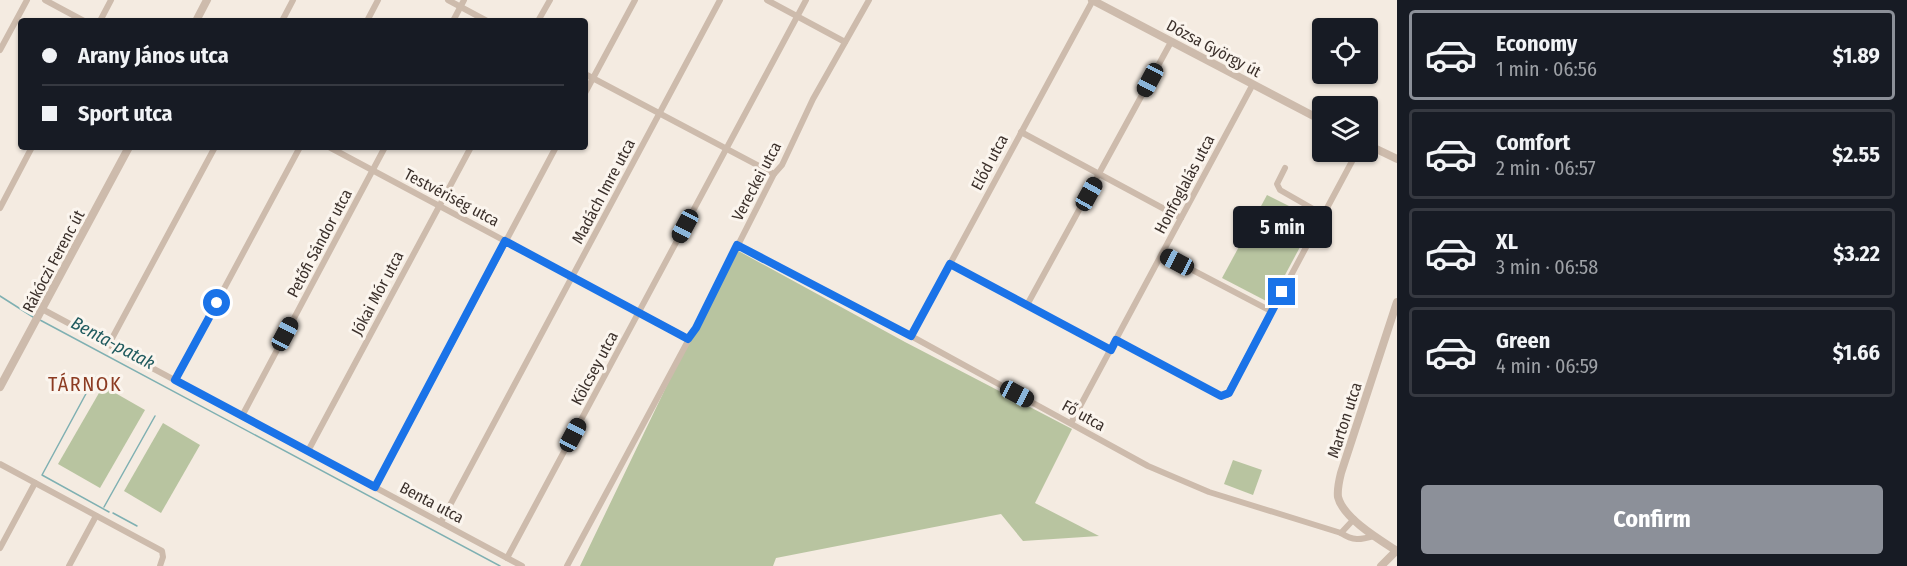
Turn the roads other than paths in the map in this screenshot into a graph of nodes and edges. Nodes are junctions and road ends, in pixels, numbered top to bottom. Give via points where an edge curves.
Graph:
1 (27, 0) edge
2 (45, 0) edge
3 (111, 0) edge
4 (207, 0) edge
5 (293, 0) edge
6 (378, 0) edge
7 (448, 0) edge
8 (550, 0) edge
9 (635, 0) edge
10 (720, 0) edge
11 (767, 0) edge
12 (806, 0) edge
13 (868, 0) edge
14 (1092, 0) edge
15 (462, 3) edge
16 (798, 16) junction
17 (78, 18) edge
18 (102, 18) edge
19 (198, 18) edge
20 (284, 18) edge
21 (369, 18) edge
22 (454, 18) edge
23 (483, 18) edge
24 (540, 18) edge
25 (845, 42) junction
26 (1171, 42) junction
27 (0, 50) edge
28 (588, 76) edge
29 (593, 78) junction
30 (1253, 84) junction
31 (588, 87) edge
32 (660, 113) junction
33 (1312, 115) edge
34 (1021, 132) junction
35 (727, 148) junction
36 (30, 150) edge
37 (127, 150) edge
38 (212, 150) edge
39 (298, 150) edge
40 (335, 150) edge
41 (383, 150) edge
42 (469, 150) edge
43 (554, 150) edge
44 (1378, 150) edge
45 (1397, 159) edge
46 (1351, 162) edge
47 (1285, 168) dead end
48 (373, 170) junction
49 (774, 174) junction
50 (1099, 175) junction
51 (439, 206) junction
52 (0, 208) edge
53 (1322, 214) junction
54 (1181, 218) junction
55 (505, 241) junction
56 (737, 245) junction
57 (1162, 254) junction
58 (950, 264) junction
59 (572, 277) junction
60 (1397, 302) edge
61 (1027, 305) junction
62 (42, 309) junction
63 (1271, 311) junction
64 (639, 313) junction
65 (1393, 326) edge
66 (911, 336) junction
67 (688, 339) junction
68 (1116, 340) junction
69 (109, 344) junction
70 (1111, 350) junction
71 (175, 380) junction
72 (0, 387) edge
73 (242, 416) junction
74 (1071, 423) junction
75 (308, 451) junction
76 (0, 464) edge
77 (35, 483) junction
78 (375, 487) junction
79 (96, 516) junction
80 (1354, 519) junction
81 (441, 522) junction
82 (1341, 533) junction
83 (1374, 536) junction
84 (0, 548) edge
85 (1396, 551) edge
86 (507, 558) junction
87 (69, 566) edge
88 (160, 566) edge
89 (522, 566) edge
90 (567, 566) edge
91 (1381, 566) edge

1 - 27 street
2 - 17 street
3 - 18 street
4 - 19 street
5 - 20 street
6 - 21 street
7 - 15 street
8 - 24 street
9 - 29 street
10 - 32 street, Madách Imre utca
11 - 16 street
12 - 16 street, Kölcsey utca
13 - 25 street, Vereckei utca
14 - 26 street, Dózsa György út
14 - 34 street, Előd utca
15 - 22 street
15 - 23 street
16 - 25 street
16 - 35 street, Kölcsey utca
25 - 49 street, Vereckei utca
26 - 30 street, Dózsa György út
26 - 50 street
28 - 29 street
29 - 31 street
29 - 32 street
30 - 33 street, Dózsa György út
30 - 54 street, Honfoglalás utca
32 - 35 street
32 - 59 street, Madách Imre utca
34 - 50 street
34 - 58 street, Előd utca
35 - 49 street
35 - 64 street, Kölcsey utca
36 - 52 street
37 - 62 street, Rákóczi Ferenc út
38 - 69 street
39 - 71 street
40 - 48 street, Testvériség utca
41 - 48 street, Petőfi Sándor utca
42 - 51 street, Jókai Mór utca
43 - 55 street
44 - 45 street
46 - 53 street
47 - 53 street via 1277,184 1280,190
48 - 51 street, Testvériség utca
48 - 73 street, Petőfi Sándor utca
49 - 56 street, Vereckei utca
50 - 54 street
50 - 61 street
51 - 55 street, Testvériség utca
51 - 75 street, Jókai Mór utca
53 - 63 street
54 - 57 street, Honfoglalás utca
55 - 59 street, Testvériség utca
55 - 78 street
56 - 66 street, Fő utca
56 - 67 street, Vereckei utca
57 - 63 street
57 - 68 street, Honfoglalás utca
58 - 61 street
58 - 66 street, Előd utca
59 - 64 street, Testvériség utca
59 - 81 street, Madách Imre utca
60 - 65 street, Marton utca
61 - 70 street
62 - 69 street, Benta utca
62 - 72 street, Rákóczi Ferenc út
63 - 68 street via 1224,396
64 - 67 street, Testvériség utca
64 - 86 street, Kölcsey utca
65 - 80 street, Marton utca via 1338,483 1338,498
66 - 74 street, Fő utca
67 - 90 street, Vereckei utca
68 - 70 street, Honfoglalás utca
69 - 71 street, Benta utca
70 - 74 street, Honfoglalás utca
71 - 73 street, Benta utca
73 - 75 street, Benta utca
74 - 82 street, Fő utca via 1185,483
75 - 78 street, Benta utca
76 - 77 street
77 - 79 street
77 - 84 street
78 - 81 street, Benta utca
79 - 87 street
79 - 88 street via 162,551
80 - 82 street
80 - 83 street, Marton utca
81 - 86 street, Benta utca
82 - 83 street, Fő utca via 1359,540
83 - 85 street
85 - 91 street
86 - 89 street, Benta utca

